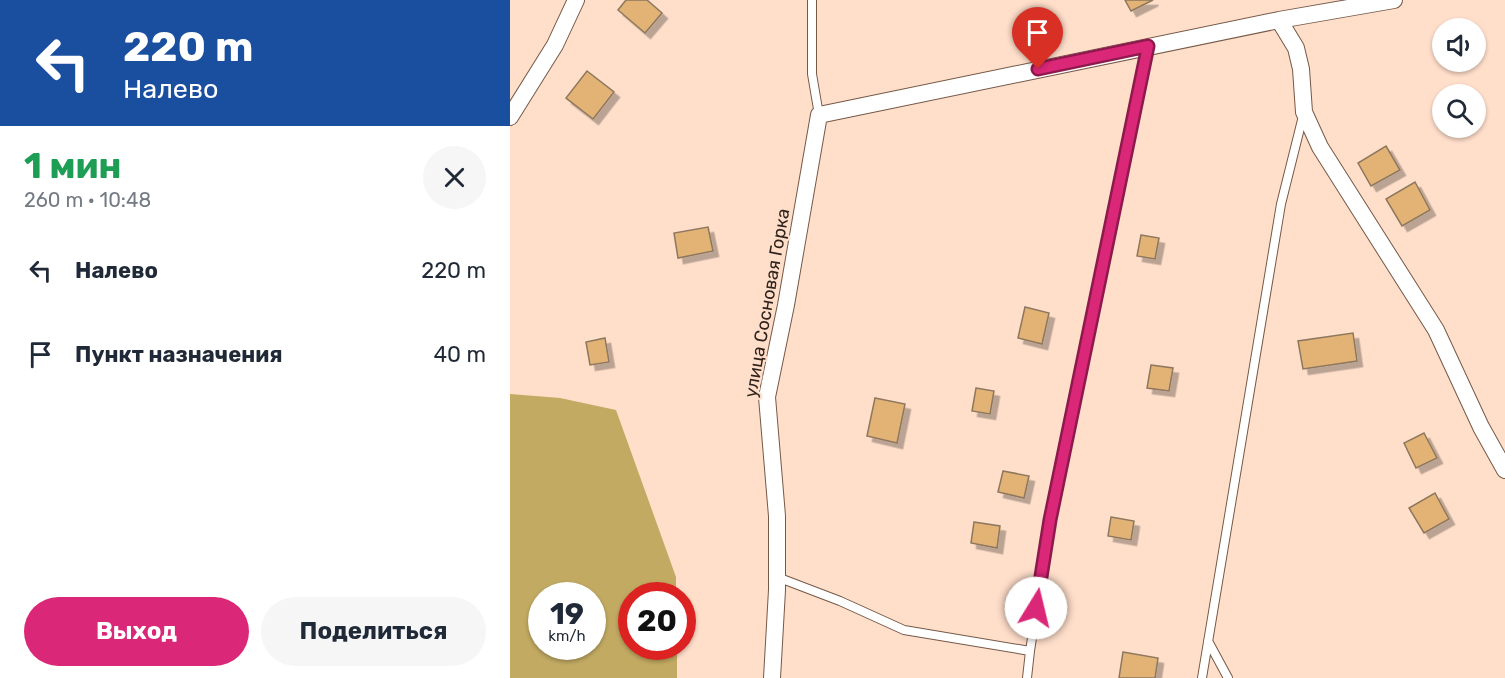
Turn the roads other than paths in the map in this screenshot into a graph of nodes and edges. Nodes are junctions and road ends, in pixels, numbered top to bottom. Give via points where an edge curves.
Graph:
1 (576, 0) edge
2 (812, 0) edge
3 (1394, 0) edge
4 (1279, 20) junction
5 (1148, 46) junction
6 (1304, 112) junction
7 (819, 115) junction
8 (510, 117) edge
9 (1505, 470) edge
10 (777, 577) junction
11 (1208, 641) junction
12 (1030, 651) junction
13 (772, 678) edge
14 (1028, 678) edge
15 (1202, 678) edge
16 (1228, 678) edge

1 - 8 street via 555,45
2 - 7 lane via 812,74
3 - 4 street
4 - 5 street
4 - 6 street via 1296,48
5 - 7 street
5 - 12 lane via 1050,520
6 - 9 street via 1320,147 1436,330
6 - 11 lane via 1281,204
7 - 10 street, улица Сосновая Горка via 767,398 777,516
10 - 12 lane via 840,600 904,630
10 - 13 street, улица Сосновая Горка
11 - 15 lane
11 - 16 lane
12 - 14 lane

